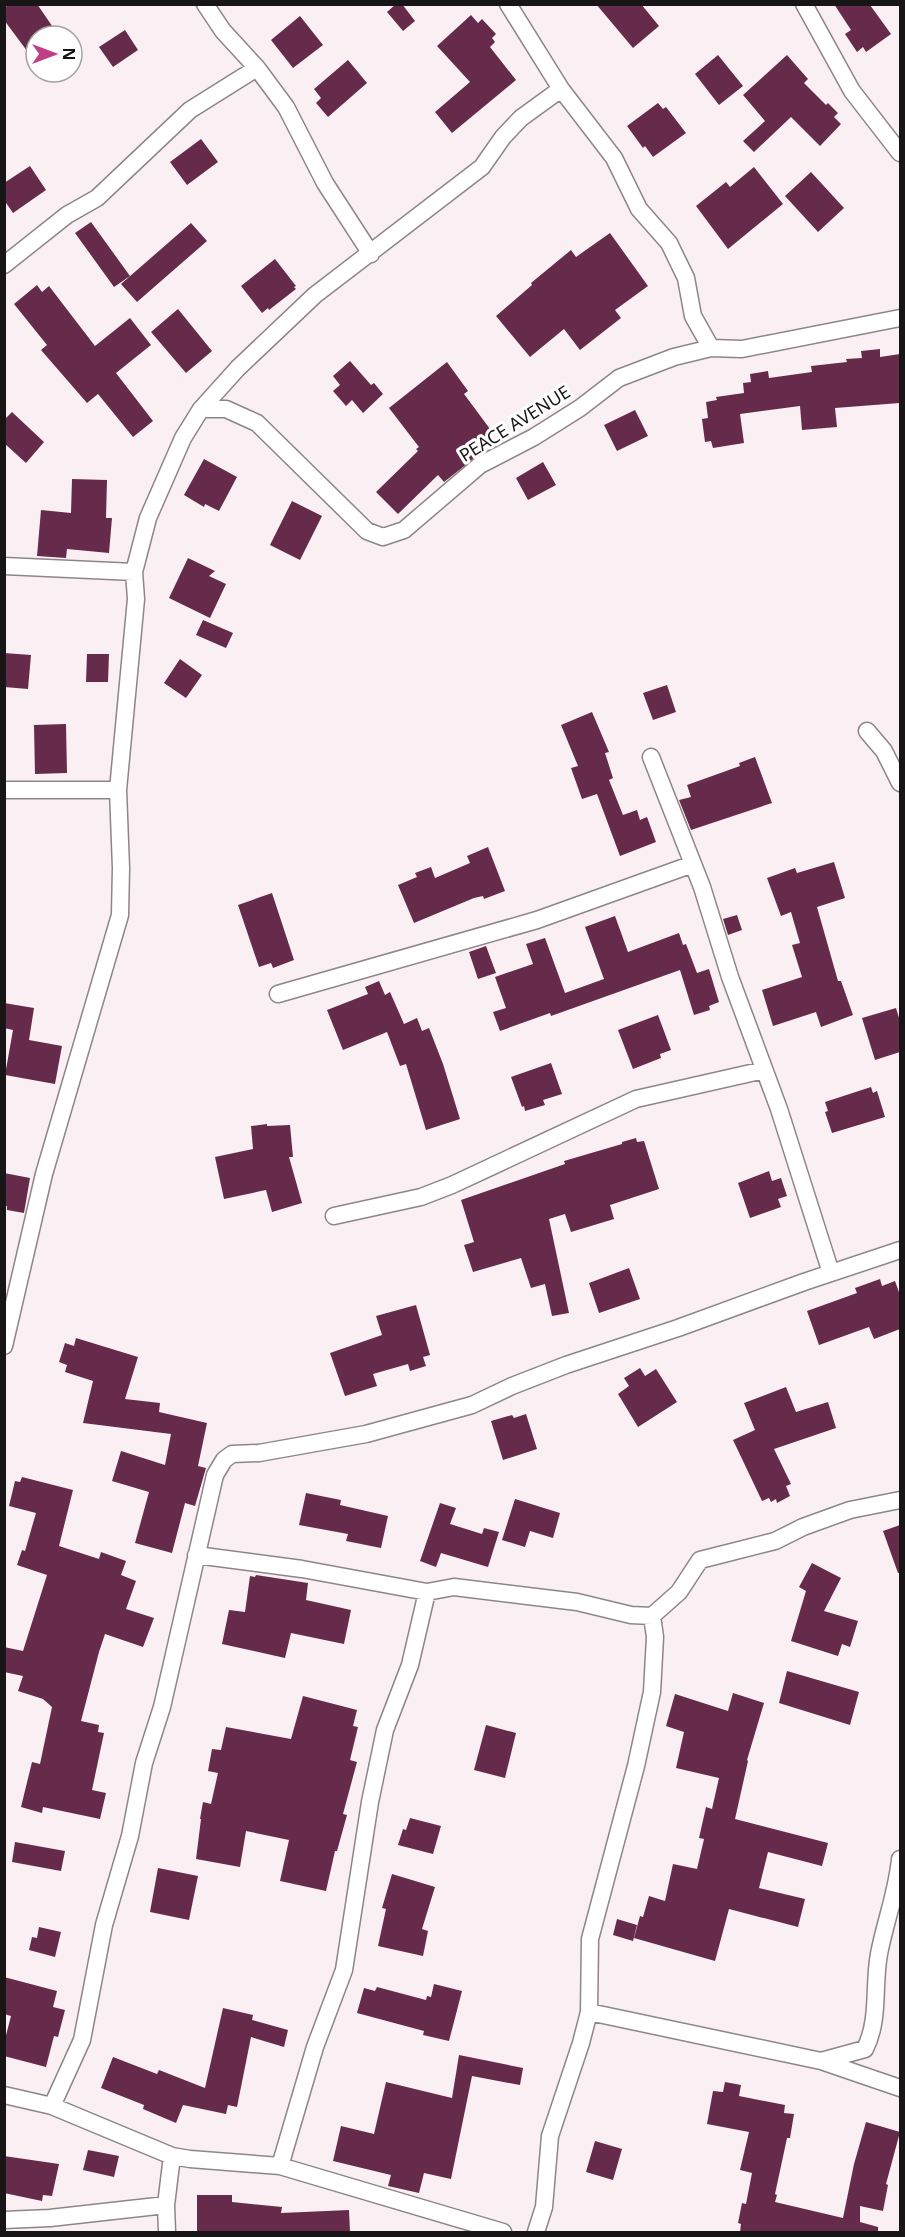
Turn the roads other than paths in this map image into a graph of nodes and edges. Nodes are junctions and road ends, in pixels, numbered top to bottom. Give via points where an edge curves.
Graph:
1 (205, 4) edge
2 (508, 4) edge
3 (804, 4) edge
4 (257, 68) junction
5 (561, 89) junction
6 (900, 153) edge
7 (371, 254) junction
8 (4, 265) edge
9 (900, 318) edge
10 (711, 348) junction
11 (201, 409) junction
12 (4, 566) edge
13 (135, 572) junction
14 (867, 731) dead end
15 (651, 757) dead end
16 (900, 783) edge
17 (4, 790) edge
18 (118, 790) junction
19 (693, 864) junction
20 (278, 994) dead end
21 (764, 1070) junction
22 (334, 1216) dead end
23 (900, 1250) edge
24 (831, 1273) junction
25 (4, 1347) edge
26 (900, 1500) edge
27 (196, 1556) junction
28 (427, 1592) junction
29 (652, 1616) junction
30 (900, 1862) edge
31 (589, 2012) junction
32 (821, 2061) junction
33 (900, 2088) edge
34 (4, 2095) edge
35 (52, 2106) junction
36 (172, 2156) junction
37 (280, 2166) junction
38 (166, 2205) junction
39 (4, 2220) edge
40 (166, 2232) edge
41 (503, 2232) edge
42 (536, 2232) edge

1 - 4 street via 223,31
2 - 5 street
3 - 6 street via 852,91
4 - 7 street via 286,107 325,183
4 - 8 street via 190,110 98,198 67,215
5 - 7 street via 521,118 482,167
5 - 10 street via 614,158 639,209 669,243 686,278 693,316
7 - 11 street via 315,295
9 - 10 street, PEACE AVENUE via 742,349
10 - 11 street, PEACE AVENUE via 619,378 534,437 480,465 404,530 383,537 367,531 257,423 226,409
11 - 13 street via 167,471 148,518
12 - 13 street
13 - 18 street via 132,655
14 - 16 street via 884,751
15 - 19 street
17 - 18 street
18 - 25 street via 120,915 44,1174
19 - 20 street via 537,920
19 - 21 street
21 - 22 street via 636,1099 452,1185 421,1197
21 - 24 street
23 - 24 street
24 - 27 street via 566,1365 472,1405 366,1434 232,1454 215,1475
26 - 29 street via 850,1510 775,1541 700,1560 679,1592
27 - 28 street via 302,1569
27 - 35 street via 162,1707 144,1763 130,1836 104,1925 82,2040
28 - 29 street via 454,1587
28 - 37 street via 410,1665 385,1730 344,1970 315,2047
29 - 31 street via 652,1692 590,1940
30 - 32 street via 878,1959 871,2037 865,2049
31 - 32 street
31 - 42 street via 550,2136 544,2207
32 - 33 street
34 - 35 street
35 - 36 street
36 - 37 street
36 - 38 street
37 - 41 street
38 - 39 street
38 - 40 street

